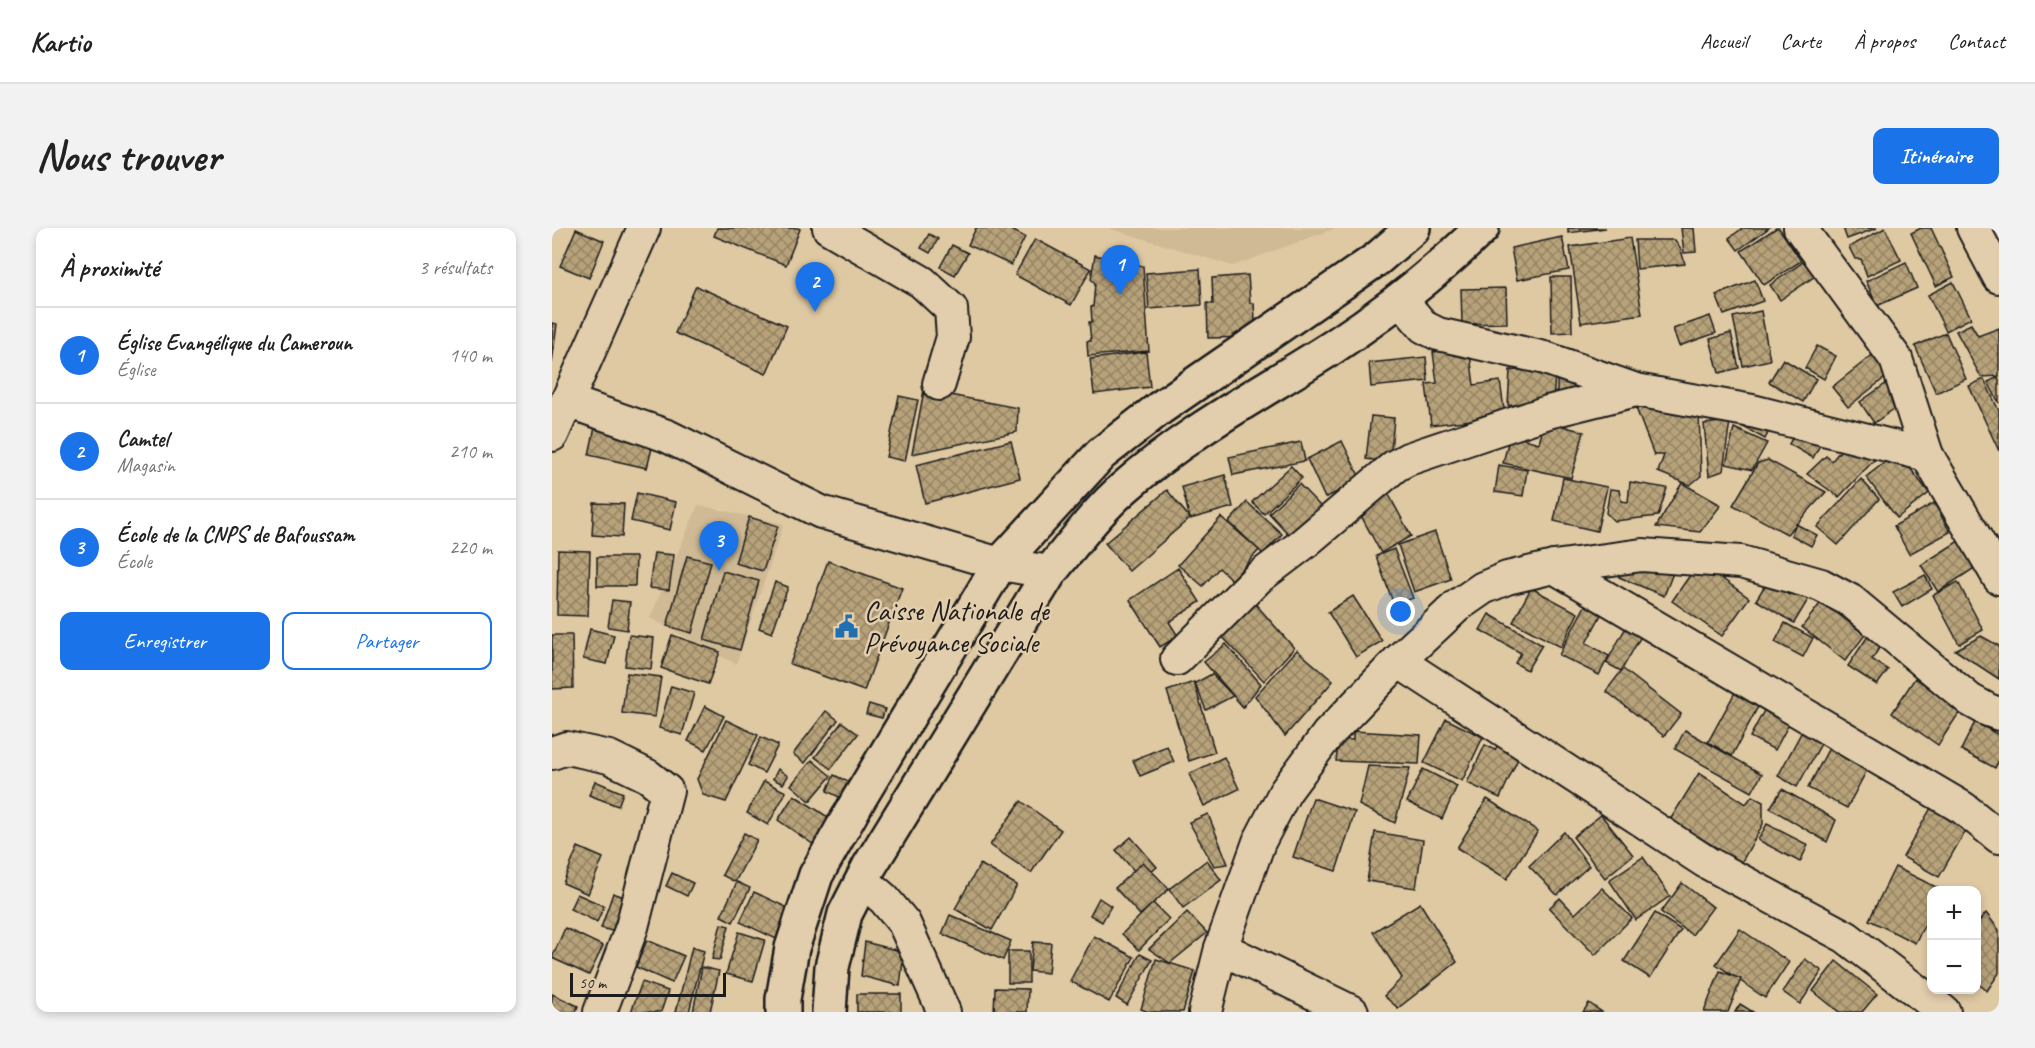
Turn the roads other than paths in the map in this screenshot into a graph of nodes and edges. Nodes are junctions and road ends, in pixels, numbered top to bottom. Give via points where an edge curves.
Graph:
1 (644, 228) edge
2 (829, 228) edge
3 (1413, 228) edge
4 (1482, 228) edge
5 (1800, 228) edge
6 (1973, 228) edge
7 (1999, 277) edge
8 (1401, 300) junction
9 (939, 384) dead end
10 (1636, 390) junction
11 (567, 401) junction
12 (552, 435) edge
13 (1927, 455) junction
14 (1000, 564) junction
15 (1554, 567) junction
16 (1050, 572) junction
17 (1999, 578) edge
18 (1177, 659) dead end
19 (1398, 661) junction
20 (1999, 714) edge
21 (552, 753) edge
22 (1999, 837) edge
23 (863, 880) junction
24 (1221, 948) junction
25 (600, 1012) edge
26 (783, 1012) edge
27 (829, 1012) edge
28 (944, 1012) edge
29 (1205, 1012) edge
30 (1352, 1012) edge
31 (1944, 1012) edge

1 - 11 street
2 - 9 street via 922,282 951,309 953,337
3 - 14 main road via 1377,259 1160,408 1101,454
4 - 8 main road
5 - 13 street via 1896,359
6 - 7 street
8 - 10 street via 1424,327 1438,334 1545,358
8 - 16 main road via 1173,448 1124,488
10 - 13 street via 1752,411
10 - 18 street via 1548,412 1395,466 1258,578
11 - 12 street
11 - 14 street via 667,436 821,512
13 - 17 street
14 - 16 street
14 - 26 main road via 816,875 792,948
15 - 19 street via 1482,588
15 - 20 street via 1642,555 1741,562 1821,585 1851,601 1970,700
15 - 22 street via 1964,808
16 - 23 main road
19 - 24 street via 1328,734 1285,792 1259,842
19 - 31 street via 1706,862 1846,937
21 - 25 street via 567,748 609,757 648,776 667,791 632,927
23 - 27 main road via 845,914 832,967
23 - 28 street via 904,923
24 - 29 street
24 - 30 street

